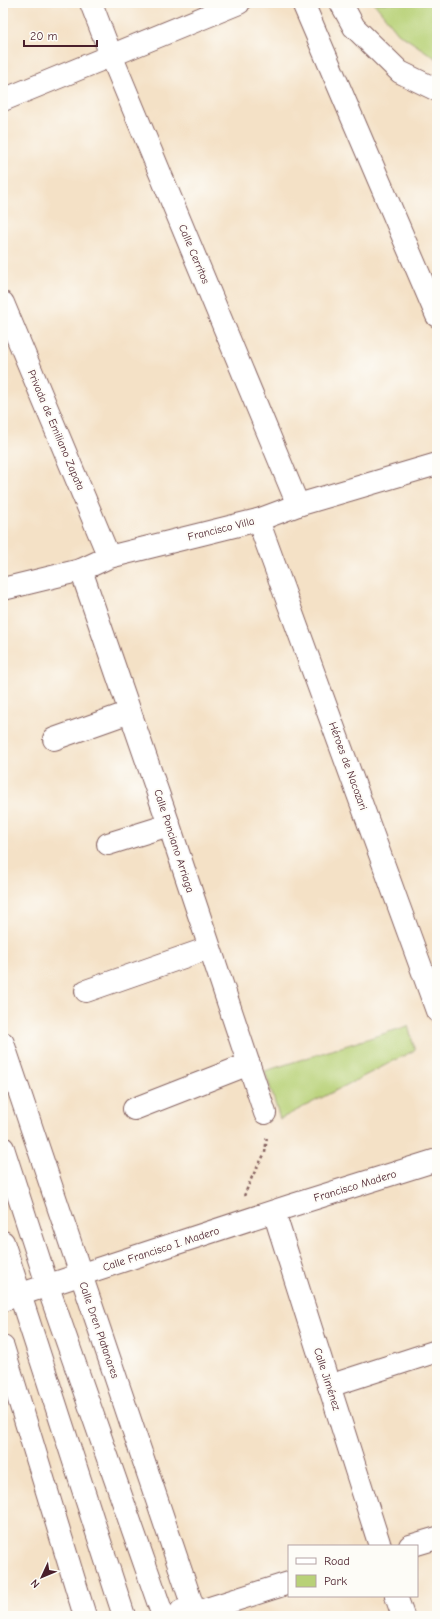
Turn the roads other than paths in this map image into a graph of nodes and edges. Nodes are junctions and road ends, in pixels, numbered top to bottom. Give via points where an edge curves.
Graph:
1 (91, 3) edge
2 (239, 3) edge
3 (304, 3) edge
4 (341, 3) edge
5 (111, 54) junction
6 (437, 90) edge
7 (3, 100) edge
8 (3, 303) edge
9 (437, 316) edge
10 (437, 464) edge
11 (298, 505) junction
12 (258, 520) junction
13 (109, 557) junction
14 (81, 570) junction
15 (3, 589) edge
16 (130, 712) junction
17 (54, 739) dead end
18 (169, 825) junction
19 (108, 844) dead end
20 (209, 948) junction
21 (86, 991) dead end
22 (437, 1011) edge
23 (3, 1043) edge
24 (249, 1064) junction
25 (134, 1109) dead end
26 (266, 1113) road end
27 (3, 1148) edge
28 (437, 1160) edge
29 (274, 1212) junction
30 (3, 1242) edge
31 (81, 1276) junction
32 (48, 1287) junction
33 (12, 1298) edge
34 (3, 1347) edge
35 (437, 1351) edge
36 (329, 1386) junction
37 (437, 1538) edge
38 (380, 1545) edge
39 (413, 1545) edge
40 (288, 1583) edge
41 (396, 1597) edge
42 (161, 1612) edge
43 (195, 1614) edge
44 (85, 1616) edge
45 (124, 1616) edge
46 (403, 1616) edge

1 - 5 street, Calle Cerritos
2 - 5 street
3 - 9 street
4 - 6 street via 354,27 400,72
5 - 7 street
5 - 11 street, Calle Cerritos
8 - 13 street, Privada de Emiliano Zapata
10 - 11 street, Francisco Villa
11 - 12 street, Francisco Villa
12 - 13 street, Francisco Villa
12 - 22 street, Héroes de Nacozari
13 - 14 street, Francisco Villa
14 - 15 street, Francisco Villa
14 - 16 street, Calle Ponciano Arriaga
16 - 17 street
16 - 18 street, Calle Ponciano Arriaga
18 - 19 street
18 - 20 street, Calle Ponciano Arriaga
20 - 21 street
20 - 24 street, Calle Ponciano Arriaga
23 - 31 street, Calle Dren Platanares
24 - 25 street
24 - 26 street, Calle Ponciano Arriaga
27 - 32 street
28 - 29 street, Francisco Madero
29 - 31 street, Calle Francisco I. Madero
29 - 36 street, Calle Jiménez
30 - 33 street
31 - 32 street, Calle Francisco I. Madero
31 - 43 street, Calle Dren Platanares
32 - 33 street, Calle Francisco I. Madero
32 - 42 street
33 - 45 street
34 - 44 street
35 - 36 street
36 - 38 street, Calle Jiménez
37 - 39 street
40 - 43 street
41 - 46 street
42 - 43 street

